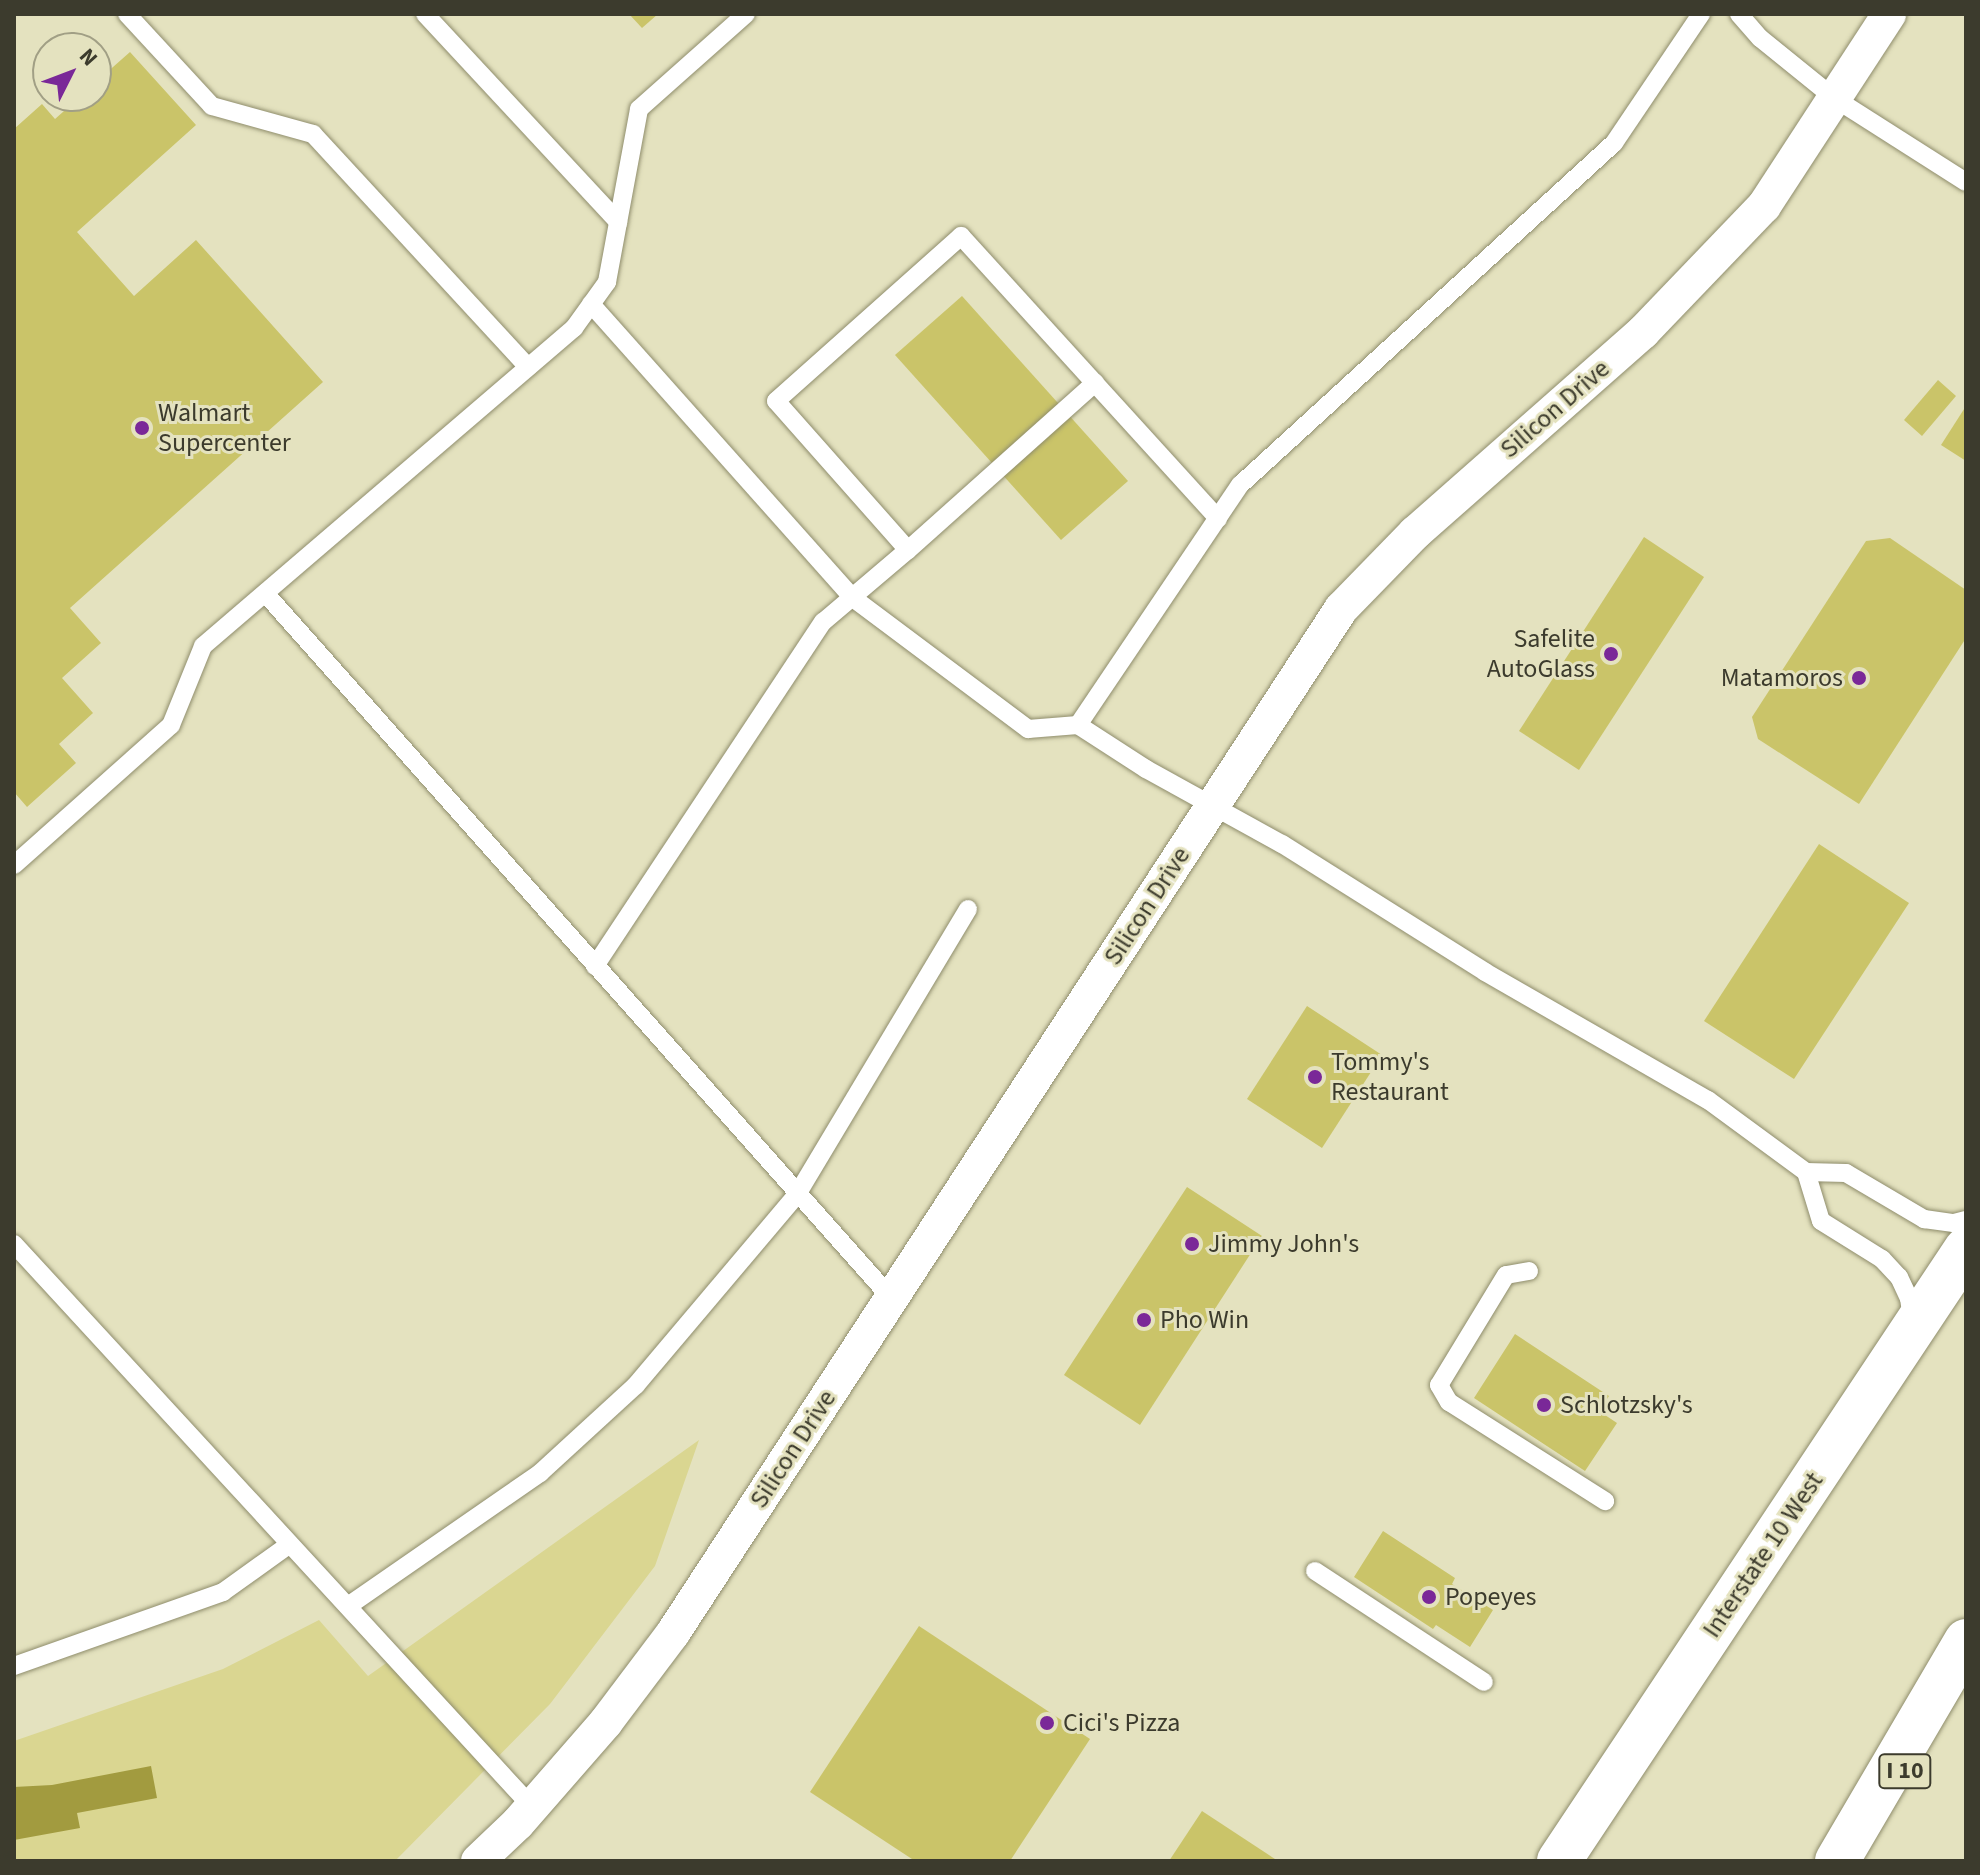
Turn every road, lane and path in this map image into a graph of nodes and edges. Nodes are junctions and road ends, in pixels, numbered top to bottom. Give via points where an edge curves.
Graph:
1 (127, 14) edge
2 (425, 14) edge
3 (746, 14) edge
4 (1701, 14) edge
5 (1739, 14) edge
6 (1889, 14) edge
7 (1834, 98) junction
8 (1966, 182) edge
9 (618, 222) junction
10 (591, 304) junction
11 (528, 367) junction
12 (1095, 383) junction
13 (1218, 518) junction
14 (908, 550) junction
15 (265, 593) junction
16 (853, 598) junction
17 (1078, 725) junction
18 (1212, 806) junction
19 (14, 865) edge
20 (968, 909) dead end
21 (595, 966) junction
22 (1806, 1172) junction
23 (798, 1193) junction
24 (1966, 1220) edge
25 (14, 1244) edge
26 (1966, 1249) edge
27 (1529, 1271) dead end
28 (892, 1299) junction
29 (1913, 1330) junction
30 (1605, 1501) dead end
31 (290, 1544) junction
32 (1315, 1571) dead end
33 (348, 1606) junction
34 (1966, 1641) edge
35 (14, 1666) edge
36 (1966, 1681) edge
37 (1484, 1682) dead end
38 (532, 1807) junction
39 (478, 1861) edge
40 (1559, 1861) edge
41 (1837, 1861) edge
42 (1844, 1861) edge

1 - 11 lane via 212,106 313,134
2 - 9 lane
3 - 9 lane via 639,109
4 - 13 lane via 1614,143 1240,485
5 - 7 lane via 1760,38
6 - 7 street, Silicon Drive
7 - 8 lane
7 - 18 street, Silicon Drive via 1764,206 1705,269 1643,332 1415,533 1341,609
9 - 10 lane via 607,282
10 - 11 lane via 574,328
10 - 16 lane
11 - 15 lane
12 - 13 lane
12 - 14 lane
12 - 14 lane via 961,236 776,401
13 - 17 lane
14 - 16 lane
15 - 19 lane via 203,646 171,725
15 - 21 lane
16 - 17 lane via 1028,729
16 - 21 lane via 823,622
17 - 18 lane
18 - 22 lane via 1708,1100
18 - 28 street, Silicon Drive
20 - 23 lane
21 - 23 lane
22 - 24 lane via 1846,1173 1924,1219
22 - 29 lane via 1821,1221 1882,1259 1899,1277 1909,1298
23 - 28 lane
23 - 33 lane via 636,1385 540,1473
25 - 31 lane
26 - 29 main road, Interstate 10 West
27 - 30 lane via 1506,1275 1439,1385 1449,1402
28 - 38 street, Silicon Drive via 673,1633 617,1709
29 - 40 main road, Interstate 10 West
31 - 33 lane
31 - 35 lane via 223,1592
32 - 37 lane
33 - 38 lane
34 - 41 main road
36 - 42 main road, I 10
38 - 39 street, Silicon Drive

